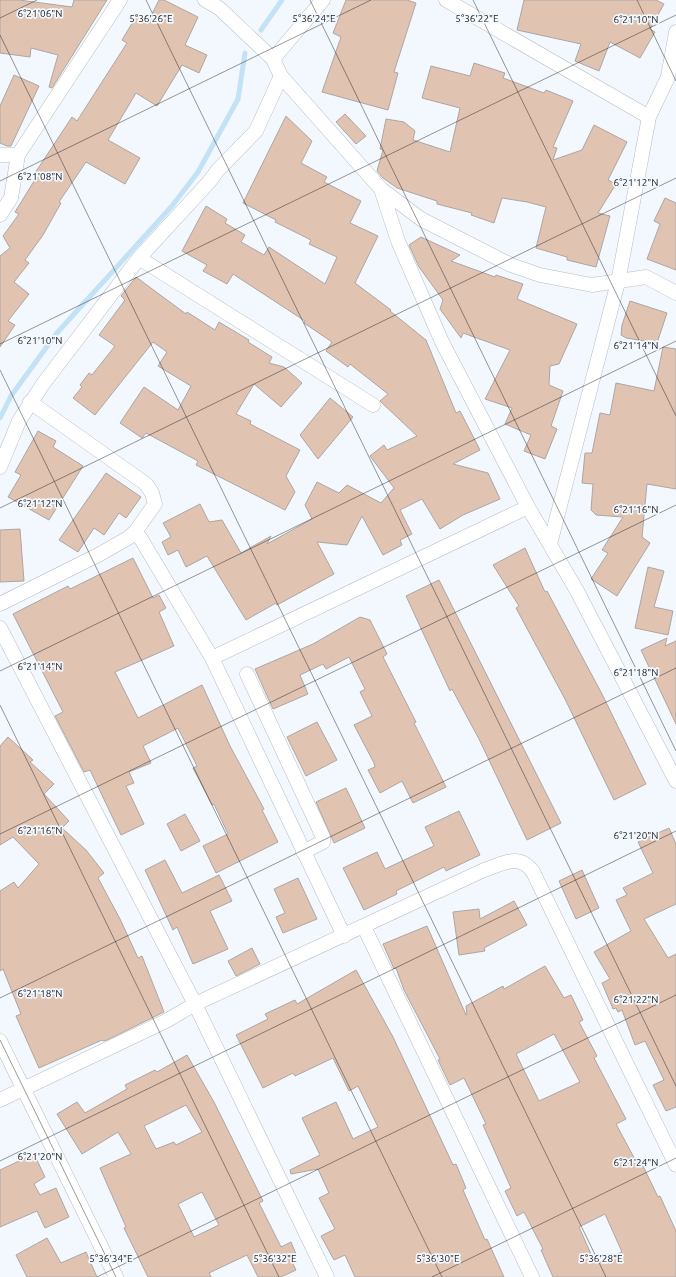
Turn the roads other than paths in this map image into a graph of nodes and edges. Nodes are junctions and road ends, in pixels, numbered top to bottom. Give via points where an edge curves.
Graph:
1 (120, 0) edge
2 (205, 0) edge
3 (323, 0) edge
4 (446, 0) edge
5 (676, 32) edge
6 (274, 59) junction
7 (281, 76) junction
8 (672, 80) edge
9 (649, 117) junction
10 (0, 155) edge
11 (18, 155) junction
12 (381, 189) junction
13 (0, 215) edge
14 (139, 258) junction
15 (618, 282) junction
16 (676, 292) edge
17 (30, 402) junction
18 (373, 405) dead end
19 (0, 467) edge
20 (528, 507) junction
21 (134, 532) junction
22 (550, 544) junction
23 (0, 604) edge
24 (0, 628) edge
25 (212, 658) junction
26 (247, 674) dead end
27 (674, 773) edge
28 (303, 852) junction
29 (364, 927) junction
30 (344, 936) junction
31 (195, 1004) junction
32 (0, 1041) edge
33 (24, 1088) junction
34 (0, 1100) edge
35 (676, 1165) edge
36 (116, 1277) edge
37 (327, 1277) edge
38 (532, 1277) edge

1 - 11 street
2 - 6 street via 219,8
3 - 6 street
4 - 9 street
5 - 8 street
6 - 7 street
7 - 12 street
7 - 14 street via 256,131
8 - 9 street
9 - 15 street
10 - 11 street
11 - 13 street via 11,198
12 - 15 street via 421,219 511,265 540,275 592,284
12 - 20 street via 398,241 442,342
14 - 17 street
14 - 18 street
15 - 16 street via 646,277
15 - 22 street
17 - 19 street via 19,421
17 - 21 street via 146,484 155,504
20 - 22 street
20 - 25 street
21 - 23 street via 100,554
21 - 25 street via 141,539
22 - 27 street via 578,591
24 - 31 street
25 - 28 street
26 - 28 street via 323,837 323,842 319,845
28 - 30 street
29 - 30 street
29 - 35 street via 484,870 516,860 527,863
29 - 38 street
30 - 31 street
31 - 33 street via 166,1021
31 - 37 street
32 - 33 street
33 - 34 street
33 - 36 street

